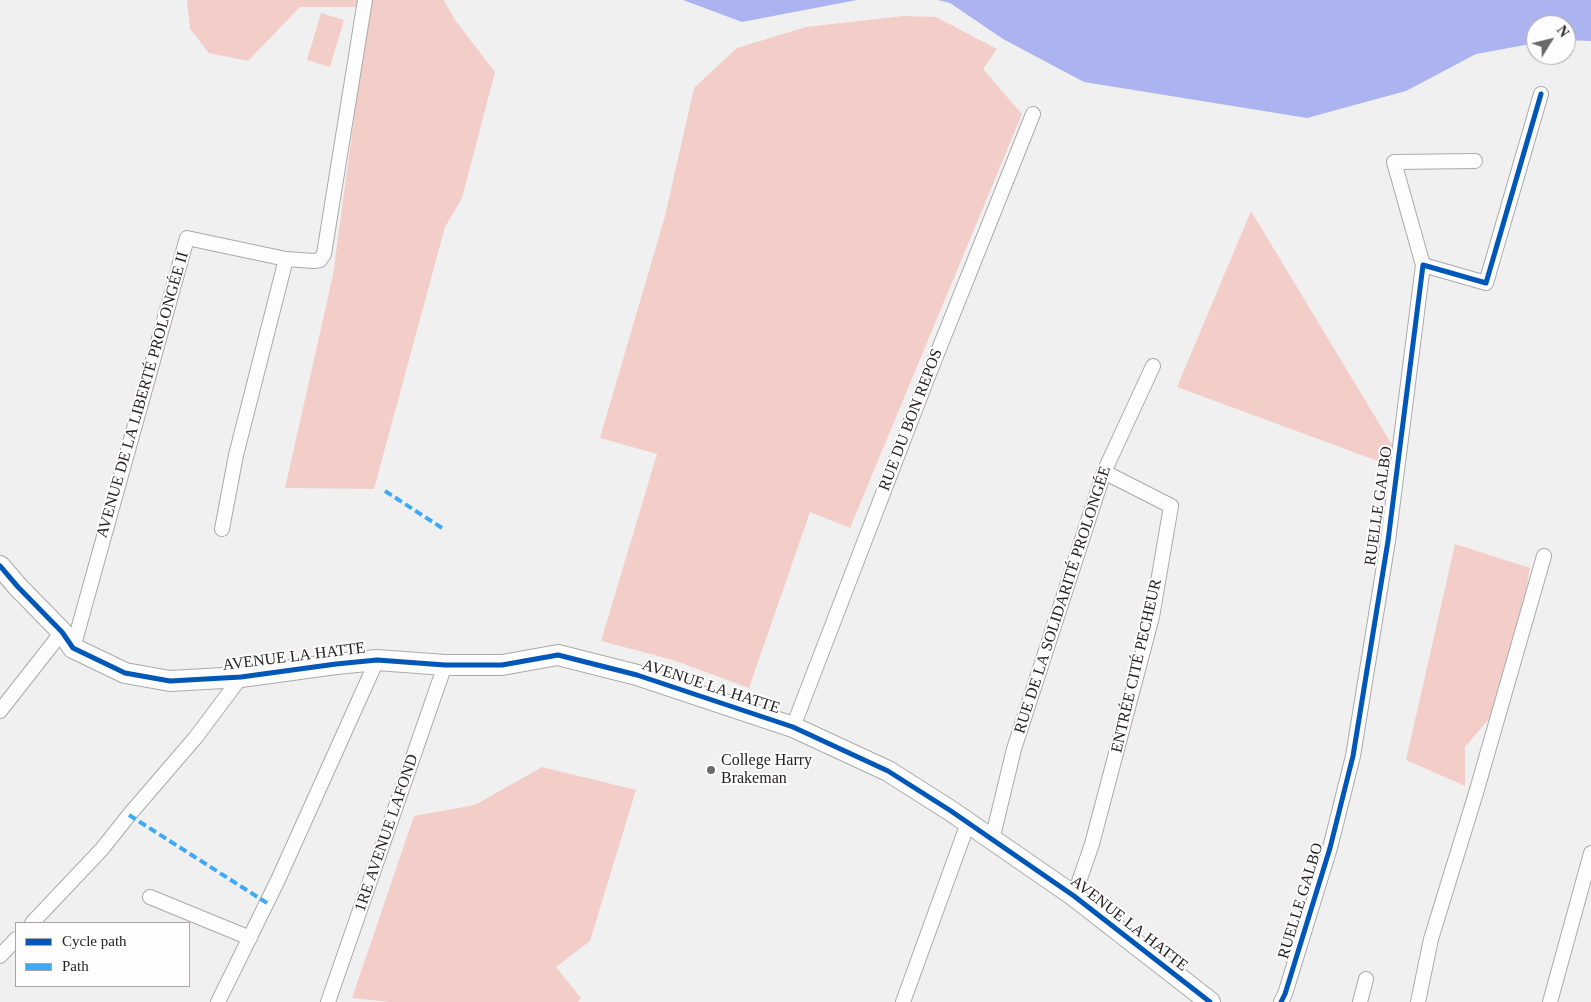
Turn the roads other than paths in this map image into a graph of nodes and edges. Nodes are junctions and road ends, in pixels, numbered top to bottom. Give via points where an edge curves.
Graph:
1 (364, 0) edge
2 (1541, 94) dead end
3 (1033, 114) dead end
4 (1475, 161) dead end
5 (286, 259) junction
6 (1423, 265) junction
7 (1153, 366) dead end
8 (1104, 472) junction
9 (222, 529) dead end
10 (1544, 556) dead end
11 (0, 566) edge
12 (67, 640) junction
13 (377, 660) junction
14 (446, 665) junction
15 (241, 677) junction
16 (0, 711) edge
17 (793, 727) junction
18 (968, 823) junction
19 (992, 840) junction
20 (1591, 853) edge
21 (1074, 896) junction
22 (150, 897) dead end
23 (33, 922) edge
24 (250, 938) junction
25 (15, 940) edge
26 (0, 956) edge
27 (1366, 979) dead end
28 (218, 1002) edge
29 (328, 1002) edge
30 (903, 1002) edge
31 (1210, 1002) edge
32 (1281, 1002) edge
33 (1360, 1002) edge
34 (1418, 1002) edge
35 (1550, 1002) edge

1 - 5 street, AVENUE DE LA LIBERTÉ PROLONGÉE II via 324,254 320,260 314,261
2 - 6 street via 1486,283
3 - 17 street, RUE DU BON REPOS via 926,379
4 - 6 street via 1394,162
5 - 9 street via 236,454
5 - 12 street, AVENUE DE LA LIBERTÉ PROLONGÉE II via 187,238
6 - 32 street, RUELLE GALBO via 1388,541 1353,756 1330,848
7 - 8 street, RUE DE LA SOLIDARITÉ PROLONGÉE
8 - 19 street, RUE DE LA SOLIDARITÉ PROLONGÉE via 1014,749
8 - 21 street, ENTRÉE CITÉ PECHEUR via 1171,506 1152,617 1092,844
10 - 34 street via 1431,940
11 - 12 street
12 - 15 street, AVENUE LA HATTE via 125,673 170,681
12 - 16 street
13 - 14 street, AVENUE LA HATTE
13 - 15 street, AVENUE LA HATTE
13 - 24 street
14 - 17 street, AVENUE LA HATTE via 502,666 558,655 646,678
14 - 29 street, 1RE AVENUE LAFOND
15 - 23 street via 196,738 102,850
17 - 18 street, AVENUE LA HATTE via 888,771
18 - 19 street, AVENUE LA HATTE
18 - 30 street
19 - 21 street, AVENUE LA HATTE
20 - 35 street
21 - 31 street, AVENUE LA HATTE
22 - 24 street
24 - 28 street
25 - 26 street
27 - 33 street

